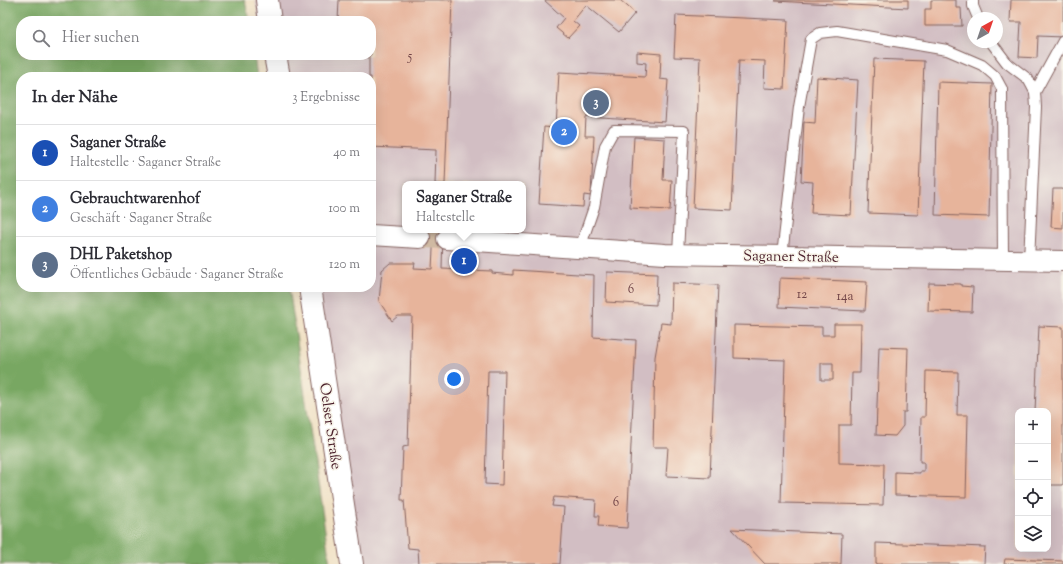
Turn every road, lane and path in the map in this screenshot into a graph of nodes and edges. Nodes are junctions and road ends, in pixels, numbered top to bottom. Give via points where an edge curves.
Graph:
1 (267, 0) edge
2 (973, 0) edge
3 (976, 12) edge
4 (269, 16) edge
5 (1063, 41) edge
6 (996, 48) edge
7 (276, 60) edge
8 (278, 72) edge
9 (1034, 92) junction
10 (376, 235) edge
11 (420, 238) tunnel mouth
12 (447, 240) tunnel mouth
13 (580, 248) junction
14 (678, 254) junction
15 (782, 256) junction
16 (1003, 260) junction
17 (1029, 261) junction
18 (1063, 261) edge
19 (311, 292) edge
20 (352, 564) edge

1 - 4 main road
2 - 3 lane
5 - 9 lane
6 - 9 lane via 1007,63 1028,79
7 - 8 main road
9 - 17 lane via 1036,107
10 - 11 street
12 - 13 street, Saganer Straße
13 - 14 street, Saganer Straße
13 - 14 lane via 594,207 605,146 614,130 684,131
14 - 15 street, Saganer Straße
15 - 16 street, Saganer Straße
15 - 16 lane via 799,107 811,40 820,33 837,31 947,50 982,65 995,76 1002,89
16 - 17 street, Saganer Straße
17 - 18 street, Saganer Straße
19 - 20 main road, Oelser Straße

